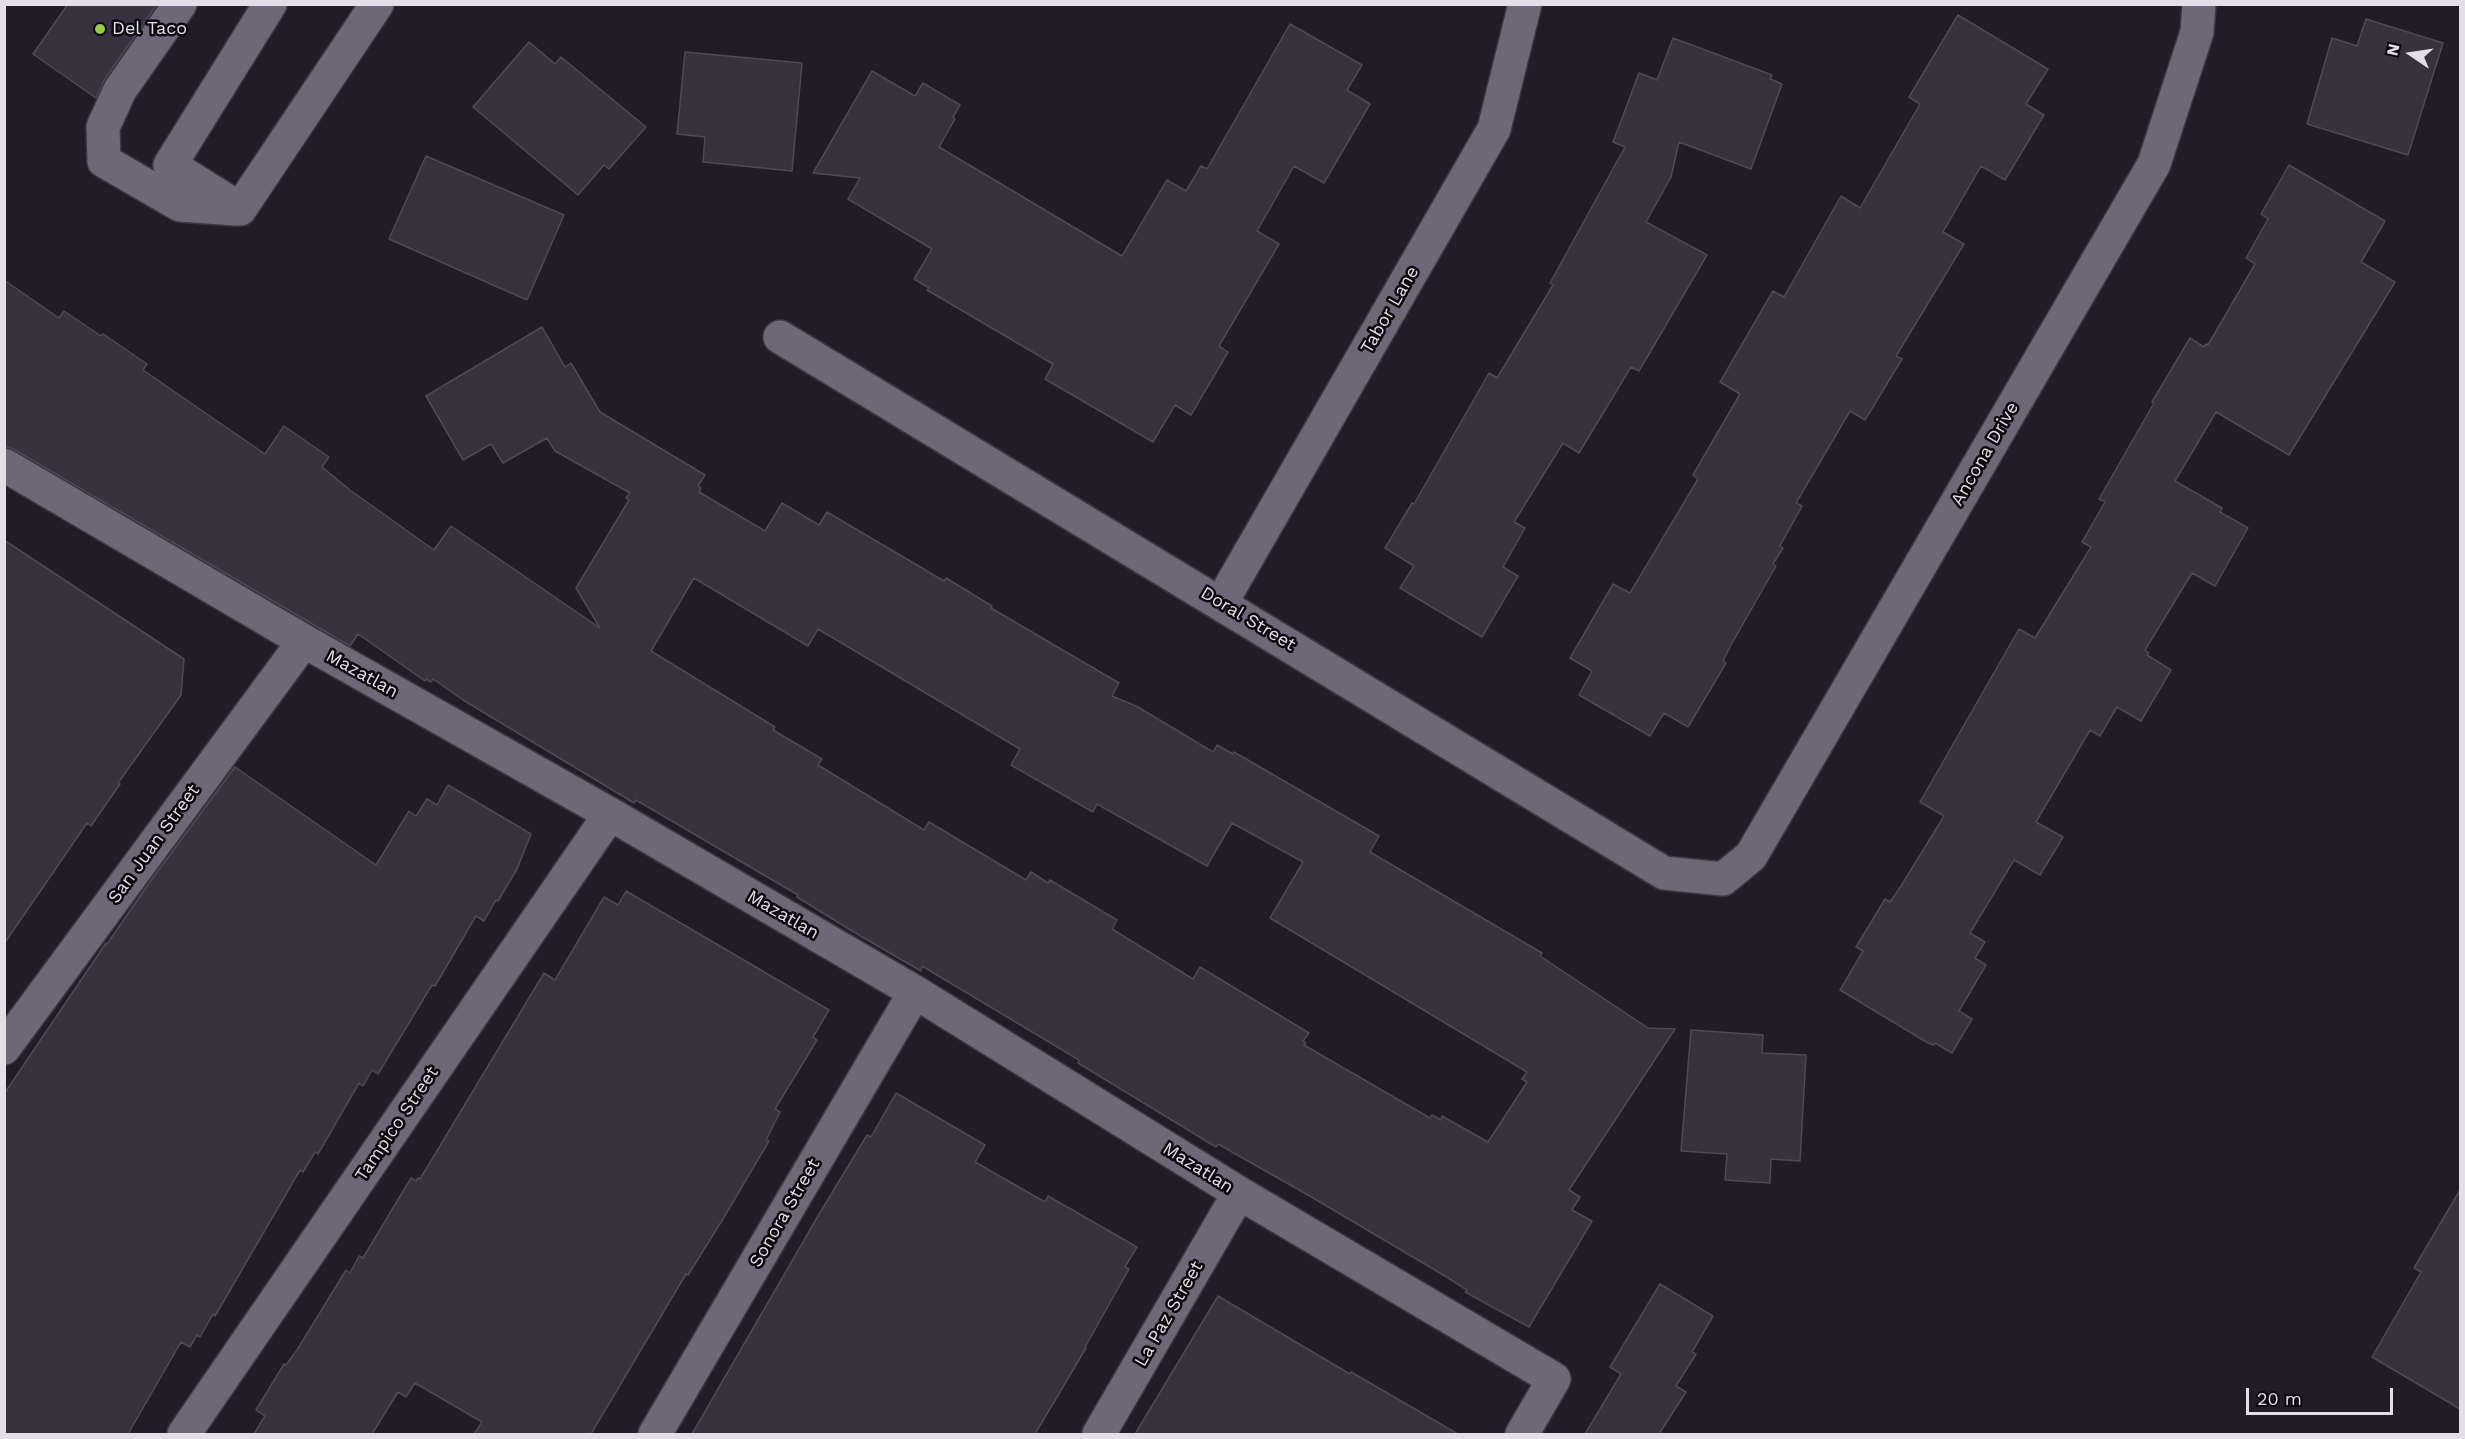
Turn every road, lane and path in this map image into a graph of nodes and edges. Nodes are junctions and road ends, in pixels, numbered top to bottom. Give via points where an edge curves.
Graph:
1 (180, 4) edge
2 (270, 4) edge
3 (376, 4) edge
4 (1525, 4) edge
5 (2199, 4) edge
6 (240, 209) junction
7 (780, 337) dead end
8 (4, 465) edge
9 (1221, 603) junction
10 (304, 641) junction
11 (610, 814) junction
12 (1723, 879) joint
13 (915, 992) junction
14 (4, 1048) edge
15 (1239, 1193) junction
16 (184, 1434) edge
17 (655, 1434) edge
18 (1099, 1434) edge
19 (1522, 1434) edge

1 - 6 street via 120,90 103,127 104,161 180,205
2 - 6 street via 170,165
3 - 6 street
4 - 9 street, Tabor Lane via 1494,129
5 - 12 street, Ancona Drive via 2197,32 2154,164 1751,856
7 - 9 street, Doral Street
8 - 10 street, Mazatlan
9 - 12 street, Doral Street via 1664,873
10 - 11 street, Mazatlan
10 - 14 street, San Juan Street
11 - 13 street, Mazatlan
11 - 16 street, Tampico Street
13 - 15 street, Mazatlan
13 - 17 street, Sonora Street
15 - 18 street, La Paz Street
15 - 19 street, Mazatlan via 1554,1379

